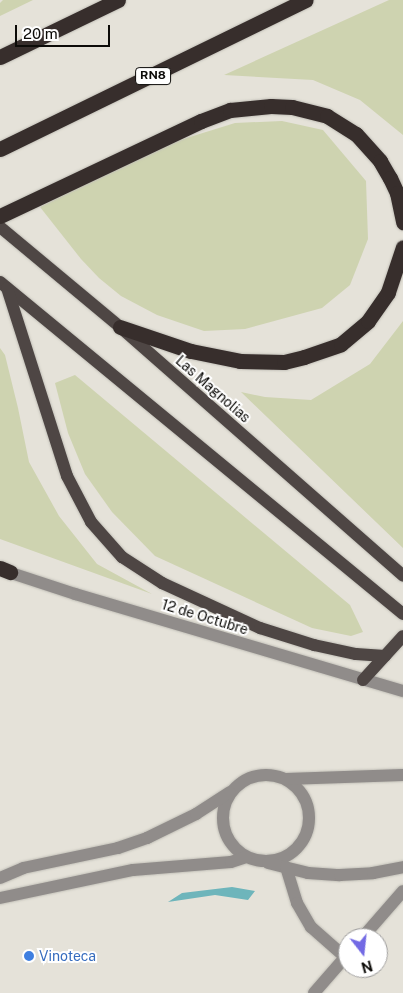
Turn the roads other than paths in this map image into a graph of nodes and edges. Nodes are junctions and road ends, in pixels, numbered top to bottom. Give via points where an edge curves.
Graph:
1 (118, 0) edge
2 (306, 0) edge
3 (0, 57) edge
4 (0, 149) edge
5 (0, 216) edge
6 (403, 222) edge
7 (2, 229) edge
8 (403, 247) edge
9 (3, 285) edge
10 (120, 327) junction
11 (3, 570) edge
12 (403, 576) edge
13 (403, 614) edge
14 (403, 636) edge
15 (385, 656) junction
16 (363, 680) junction
17 (403, 691) edge
18 (403, 775) edge
19 (286, 779) junction
20 (230, 792) junction
21 (246, 857) junction
22 (261, 861) junction
23 (403, 866) edge
24 (286, 867) junction
25 (0, 878) edge
26 (403, 891) edge
27 (0, 898) edge
28 (371, 928) edge
29 (338, 949) edge
30 (338, 965) edge
31 (314, 993) edge

1 - 3 highway
2 - 4 highway, RN8
5 - 6 highway via 201,121 230,110 270,106 292,107 327,116 356,134 390,178
7 - 10 main road, Las Magnolias
8 - 10 highway via 388,292 368,320 340,344 304,358 284,362 240,362 176,347
9 - 13 main road
9 - 15 main road via 67,476 90,522 122,557 162,583 260,628 314,645
10 - 12 main road, Las Magnolias
11 - 16 street, 12 de Octubre
14 - 15 main road
15 - 16 main road
16 - 17 street, 12 de Octubre
18 - 19 street
19 - 20 street via 256,776
19 - 22 street via 303,795 308,805 309,829 297,849 287,856
20 - 21 street via 223,811 224,831 229,842
20 - 25 street via 196,814 147,838 118,848 23,868
21 - 22 street
21 - 27 street via 231,862 133,870
22 - 24 street
23 - 24 street via 374,873 340,875
24 - 29 street via 297,903 311,927
26 - 28 street
30 - 31 street

